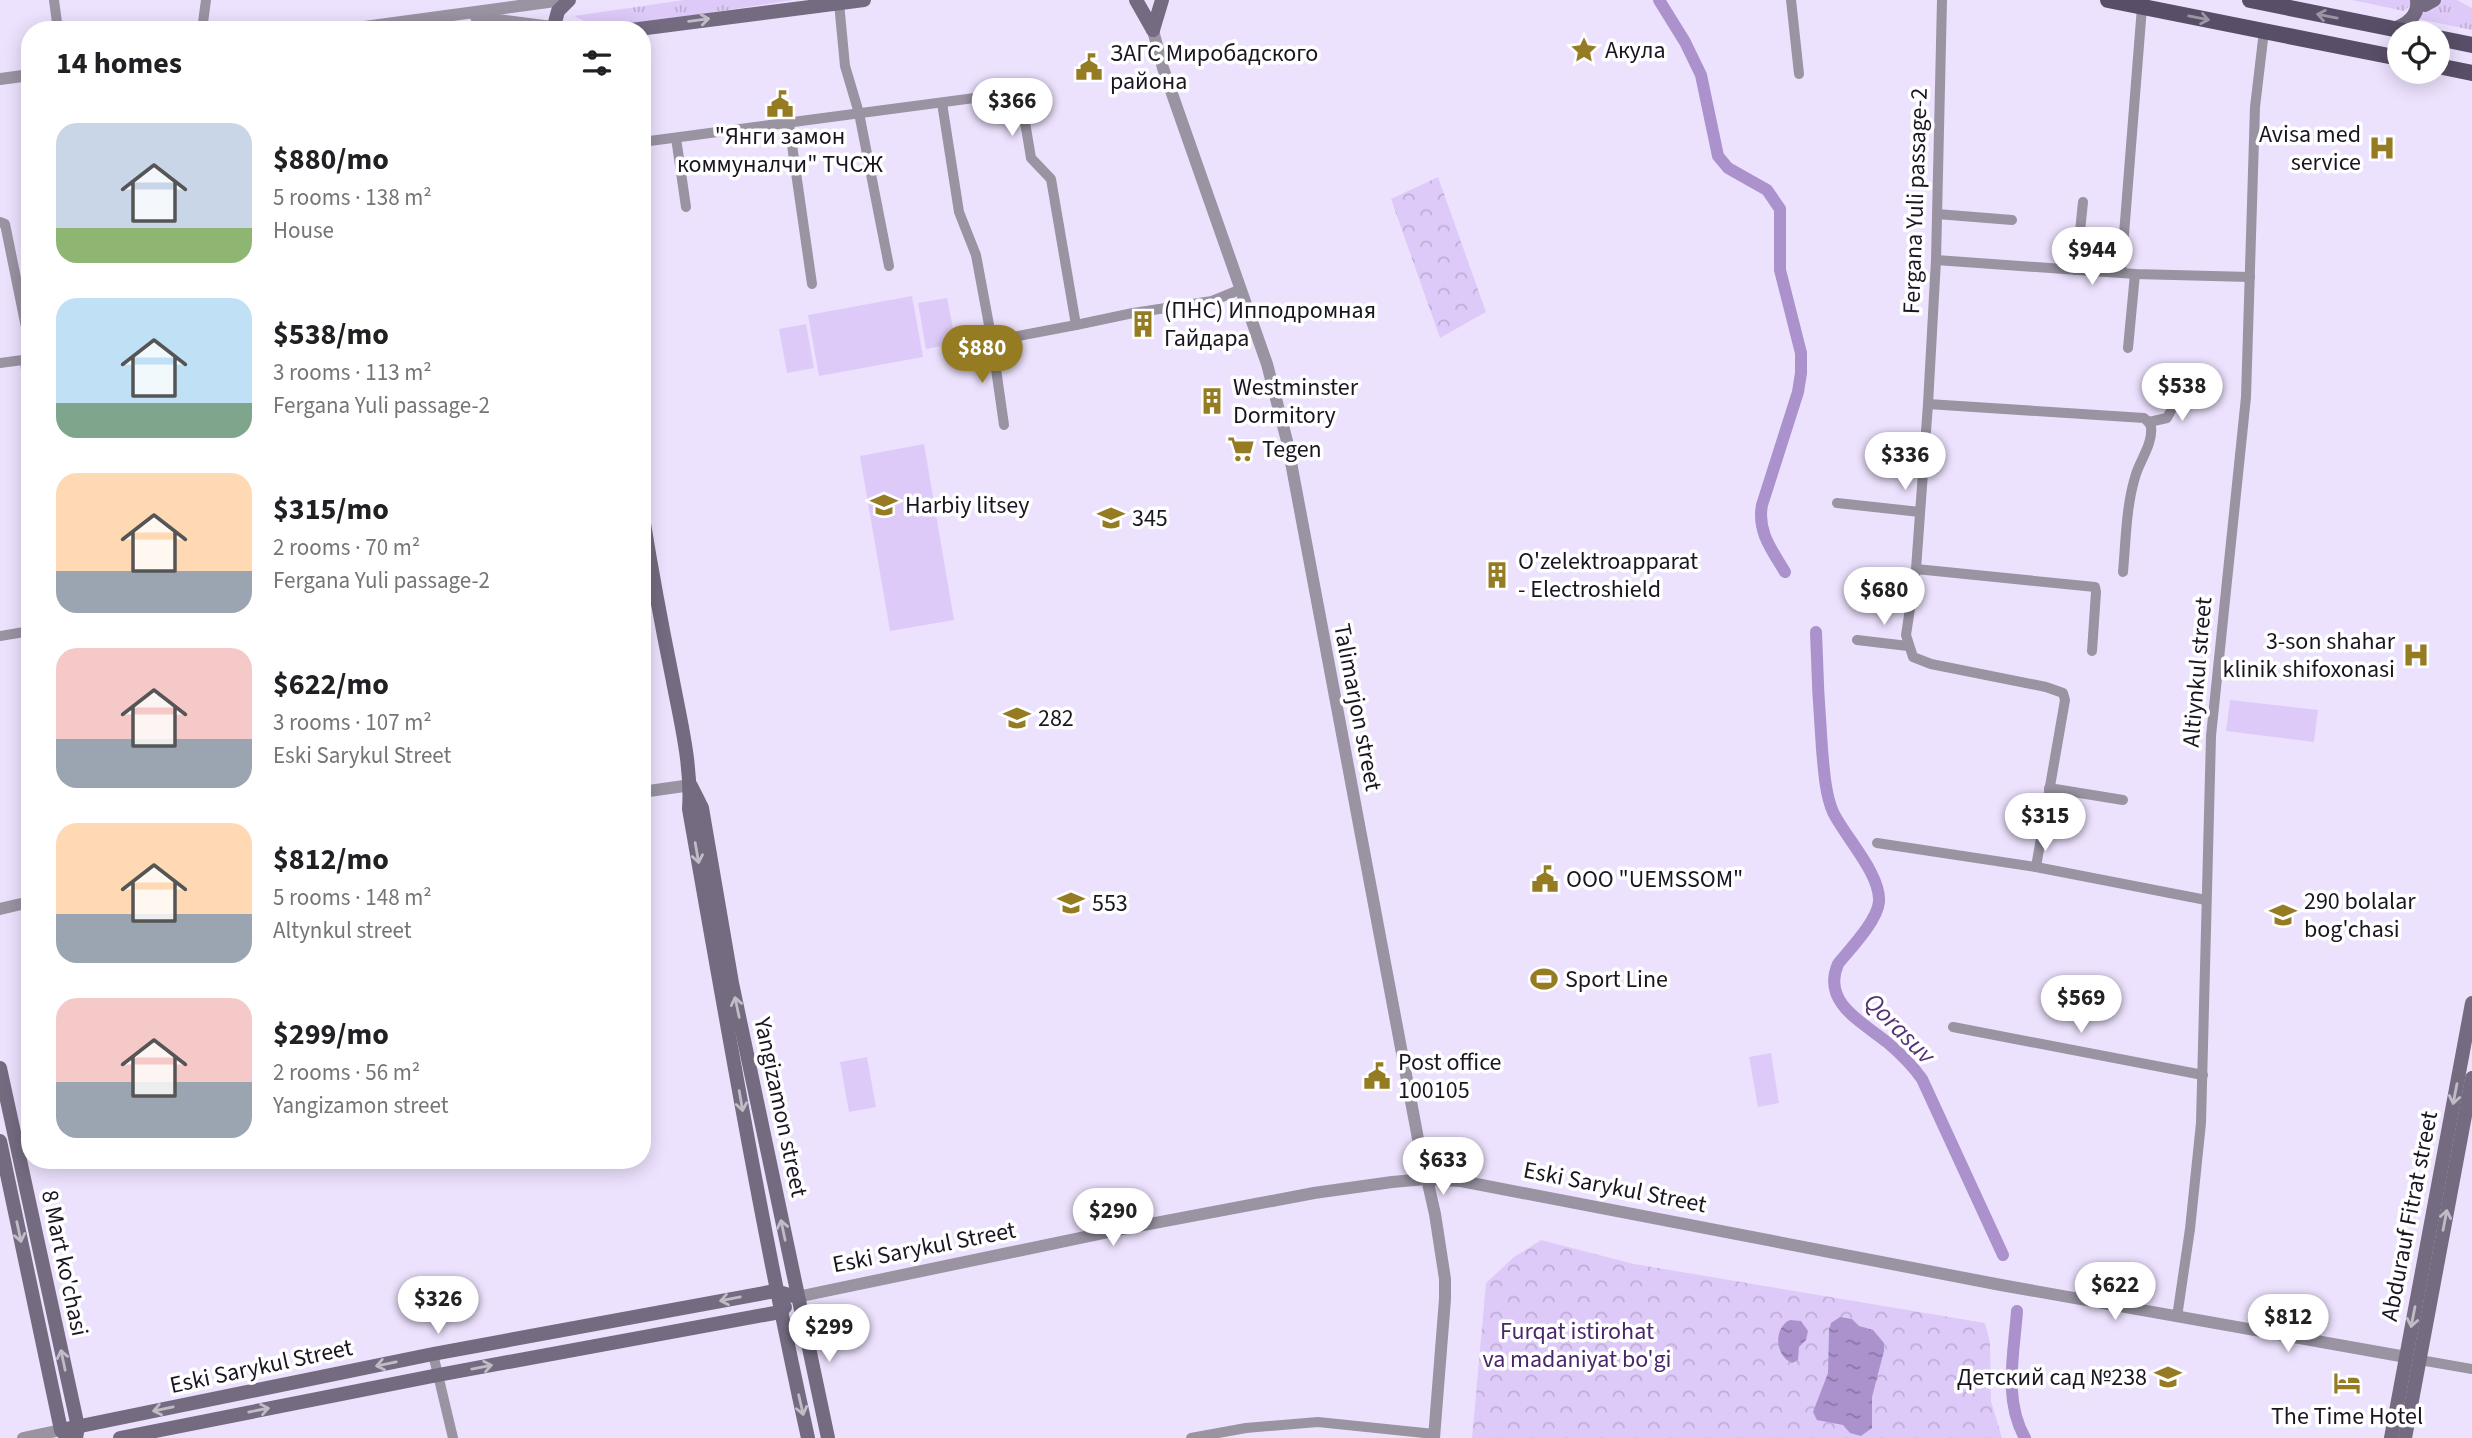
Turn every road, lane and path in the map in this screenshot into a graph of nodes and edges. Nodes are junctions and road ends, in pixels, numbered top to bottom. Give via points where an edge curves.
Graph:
1 (54, 0) edge
2 (206, 0) edge
3 (566, 0) edge
4 (864, 0) edge
5 (1136, 0) edge
6 (1144, 0) edge
7 (1162, 0) edge
8 (1791, 0) edge
9 (1942, 0) edge
10 (2108, 0) edge
11 (2250, 0) edge
12 (2434, 0) edge
13 (2418, 1) edge
14 (839, 4) junction
15 (2142, 7) junction
16 (462, 15) junction
17 (57, 21) edge
18 (203, 21) edge
19 (414, 21) edge
20 (501, 21) edge
21 (555, 21) edge
22 (2407, 21) edge
23 (651, 28) edge
24 (2387, 28) edge
25 (1153, 30) junction
26 (2264, 31) junction
27 (2450, 40) edge
28 (2472, 45) edge
29 (2387, 56) edge
30 (2450, 68) edge
31 (2472, 73) edge
32 (1799, 74) dead end
33 (21, 76) edge
34 (0, 79) edge
35 (942, 103) junction
36 (859, 113) junction
37 (789, 124) junction
38 (676, 138) junction
39 (651, 141) edge
40 (2083, 202) dead end
41 (687, 207) dead end
42 (1937, 214) junction
43 (2012, 220) dead end
44 (0, 222) edge
45 (1936, 260) junction
46 (889, 265) dead end
47 (2076, 270) junction
48 (2121, 272) junction
49 (2135, 274) junction
50 (2250, 277) junction
51 (812, 284) dead end
52 (1239, 290) junction
53 (21, 303) edge
54 (1076, 325) junction
55 (992, 341) junction
56 (2128, 348) dead end
57 (21, 360) edge
58 (0, 363) edge
59 (2177, 388) dead end
60 (1928, 404) junction
61 (2149, 422) junction
62 (1004, 425) dead end
63 (1837, 503) dead end
64 (1920, 512) junction
65 (651, 562) edge
66 (1916, 569) junction
67 (2123, 572) dead end
68 (21, 632) edge
69 (0, 636) edge
70 (1857, 640) dead end
71 (1908, 646) junction
72 (2092, 651) dead end
73 (691, 785) junction
74 (2049, 788) junction
75 (651, 791) edge
76 (2123, 800) dead end
77 (1877, 843) dead end
78 (2036, 867) junction
79 (2206, 900) junction
80 (21, 904) edge
81 (0, 909) edge
82 (2472, 1003) edge
83 (1953, 1027) dead end
84 (0, 1068) edge
85 (2466, 1069) edge
86 (2203, 1075) junction
87 (2472, 1078) edge
88 (0, 1141) edge
89 (21, 1167) edge
90 (21, 1169) edge
91 (1426, 1179) junction
92 (775, 1291) junction
93 (797, 1297) junction
94 (780, 1312) junction
95 (2177, 1317) junction
96 (433, 1354) junction
97 (2413, 1359) junction
98 (2472, 1369) edge
99 (438, 1375) junction
100 (185, 1431) edge
101 (77, 1432) edge
102 (64, 1434) edge
103 (1434, 1436) edge
104 (23, 1438) edge
105 (120, 1438) edge
106 (453, 1438) edge
107 (808, 1438) edge
108 (828, 1438) edge
109 (1191, 1438) edge
110 (2391, 1438) edge
111 (2405, 1438) edge

1 - 17 street
2 - 18 street
3 - 16 street
3 - 21 main road
4 - 14 main road
5 - 25 main road
6 - 25 street, Talimarjon street
7 - 25 main road
8 - 32 street
9 - 42 street, Fergana Yuli passage-2
10 - 15 main road
24 -> 11 main road
12 - 13 main road via 2425,5
13 - 22 main road via 2413,17
23 -> 14 main road
14 - 36 street via 845,66
15 -> 26 main road
15 - 48 street
16 - 19 street
16 - 20 street
25 - 52 street, Talimarjon street
26 - 29 main road
26 - 50 street, Altiynkul street via 2255,107
27 - 28 main road
30 - 31 main road
33 - 34 street
35 - 36 street
35 - 54 street via 1020,92 1031,158 1051,179
35 - 55 street via 959,212 976,254
36 - 37 street
36 - 46 street
37 - 38 street
37 - 51 street
38 - 39 street
38 - 41 street
40 - 47 street
42 - 43 street
42 - 45 street, Fergana Yuli passage-2
44 - 53 street via 5,224
45 - 47 street
45 - 60 street, Fergana Yuli passage-2
47 - 48 street
48 - 49 street
49 - 50 street
49 - 56 street
50 - 79 street, Altiynkul street via 2245,409 2211,736
52 - 54 street via 1212,301
52 - 91 street, Talimarjon street via 1283,422
54 - 55 street
55 - 62 street
57 - 58 street
59 - 61 street via 2167,418
60 - 61 street via 2144,418
60 - 64 street, Fergana Yuli passage-2
61 - 67 street via 2147,450 2136,472 2128,510
63 - 64 street
64 - 66 street, Fergana Yuli passage-2
65 - 73 main road, Yangizamon street
66 - 71 street, Fergana Yuli passage-2
66 - 72 street via 2095,587
68 - 69 street
70 - 71 street
71 - 74 street via 1913,657 1931,664 2063,693
73 - 75 street
73 -> 92 main road, Yangizamon street via 689,809
93 -> 73 main road, Yangizamon street via 732,983 702,808
74 - 76 street
74 - 78 street
77 - 78 street
78 - 79 street
79 - 86 street, Altiynkul street
80 - 81 street
82 - 85 main road, Abdurauf Fitrat street
83 - 86 street
89 -> 84 main road, 8 Mart ko'chasi
85 -> 97 main road, Abdurauf Fitrat street
86 - 95 street, Altiynkul street via 2190,1229
97 -> 87 main road, Abdurauf Fitrat street
88 -> 102 main road, 8 Mart ko'chasi
101 -> 90 main road, 8 Mart ko'chasi
91 - 93 street, Eski Sarykul Street via 1314,1193
91 - 95 street, Eski Sarykul Street via 1461,1181
91 - 103 street, Talimarjon street via 1446,1299
92 - 93 main road, Eski Sarykul Street
92 - 94 main road, Yangizamon street
92 -> 96 main road, Eski Sarykul Street
93 - 94 main road, Eski Sarykul Street
93 - 108 main road, Yangizamon street
99 -> 94 main road, Eski Sarykul Street
94 -> 107 main road, Yangizamon street
95 - 97 street, Eski Sarykul Street
96 - 99 street
96 -> 101 main road, Eski Sarykul Street
97 - 98 street
97 - 110 main road, Abdurauf Fitrat street
97 - 111 main road, Abdurauf Fitrat street
100 -> 99 main road, Eski Sarykul Street
99 - 106 street
100 - 105 main road, Eski Sarykul Street
101 - 102 main road, Eski Sarykul Street
102 - 104 street, Eski Sarykul Street
103 - 109 street via 1318,1422

